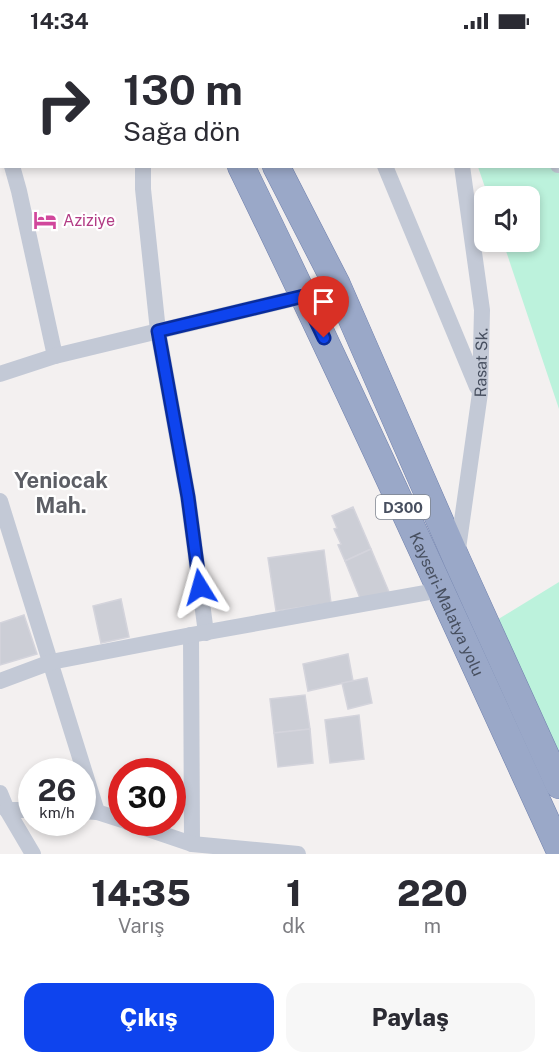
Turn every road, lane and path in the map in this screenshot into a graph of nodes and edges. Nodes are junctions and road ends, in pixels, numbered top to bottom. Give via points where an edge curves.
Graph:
1 (13, 168) edge
2 (143, 168) edge
3 (243, 168) edge
4 (277, 168) edge
5 (386, 168) edge
6 (462, 168) edge
7 (304, 296) junction
8 (158, 331) junction
9 (55, 356) junction
10 (0, 374) edge
11 (480, 393) junction
12 (0, 501) edge
13 (457, 560) junction
14 (441, 590) junction
15 (198, 634) junction
16 (51, 662) junction
17 (0, 681) edge
18 (76, 758) edge
19 (559, 785) edge
20 (0, 793) edge
21 (8, 810) junction
22 (18, 810) edge
23 (168, 836) edge
24 (192, 844) junction
25 (559, 849) edge
26 (221, 851) edge
27 (33, 854) edge
28 (298, 854) edge

1 - 9 street
2 - 8 street
3 - 7 highway, Kayseri-Malatya yolu / D300
4 - 13 highway, Kayseri-Malatya yolu / D300 via 336,285
5 - 11 street
6 - 11 street, Rasat Sk. via 482,310
7 - 8 street
7 - 14 highway, Kayseri-Malatya yolu / D300
8 - 9 street
8 - 15 street via 188,497
9 - 10 street
11 - 13 street, Rasat Sk.
12 - 16 street
13 - 19 highway, Kayseri-Malatya yolu / D300
14 - 15 street
14 - 25 highway, Kayseri-Malatya yolu / D300
15 - 16 street
15 - 24 street
16 - 17 street
16 - 18 street
20 - 21 street
21 - 22 street
21 - 27 street
23 - 24 street
24 - 26 street
26 - 28 street

